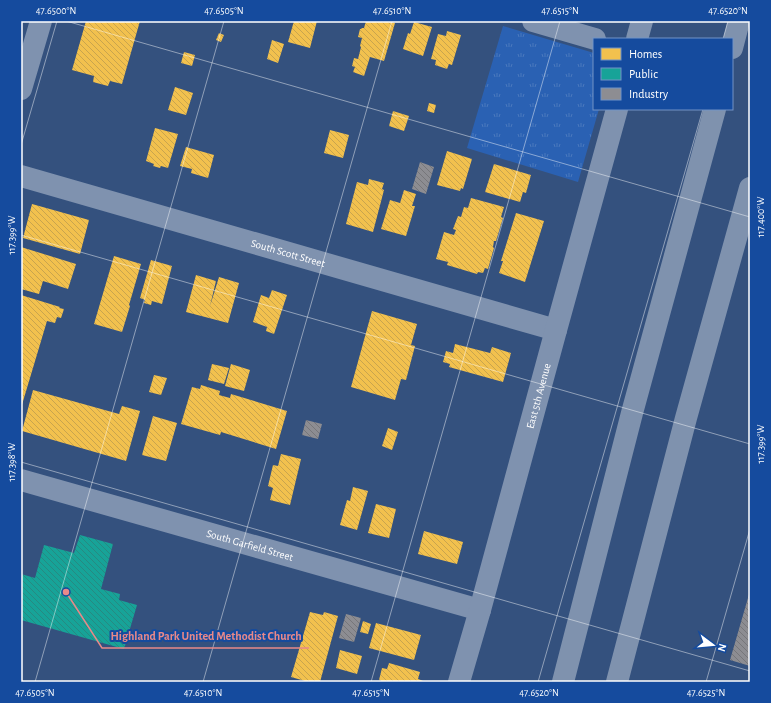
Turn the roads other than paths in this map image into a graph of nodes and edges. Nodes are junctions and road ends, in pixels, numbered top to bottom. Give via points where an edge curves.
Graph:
1 (41, 21) edge
2 (533, 21) edge
3 (642, 21) edge
4 (740, 21) edge
5 (593, 38) edge
6 (637, 38) edge
7 (733, 45) edge
8 (21, 90) edge
9 (617, 110) edge
10 (715, 110) edge
11 (21, 176) edge
12 (750, 188) edge
13 (556, 330) junction
14 (632, 413) junction
15 (686, 418) junction
16 (21, 480) edge
17 (480, 610) junction
18 (459, 682) edge
19 (549, 682) edge
20 (563, 682) edge
21 (617, 682) edge
22 (628, 682) edge

1 - 8 street
2 - 5 street
3 - 6 street
4 - 7 highway
9 - 13 street, East 5th Avenue
10 - 14 highway
11 - 13 street, South Scott Street
12 - 15 highway
13 - 17 street, East 5th Avenue
14 - 19 highway
14 - 20 highway
15 - 21 highway
15 - 22 highway
16 - 17 street, South Garfield Street
17 - 18 street, East 5th Avenue

